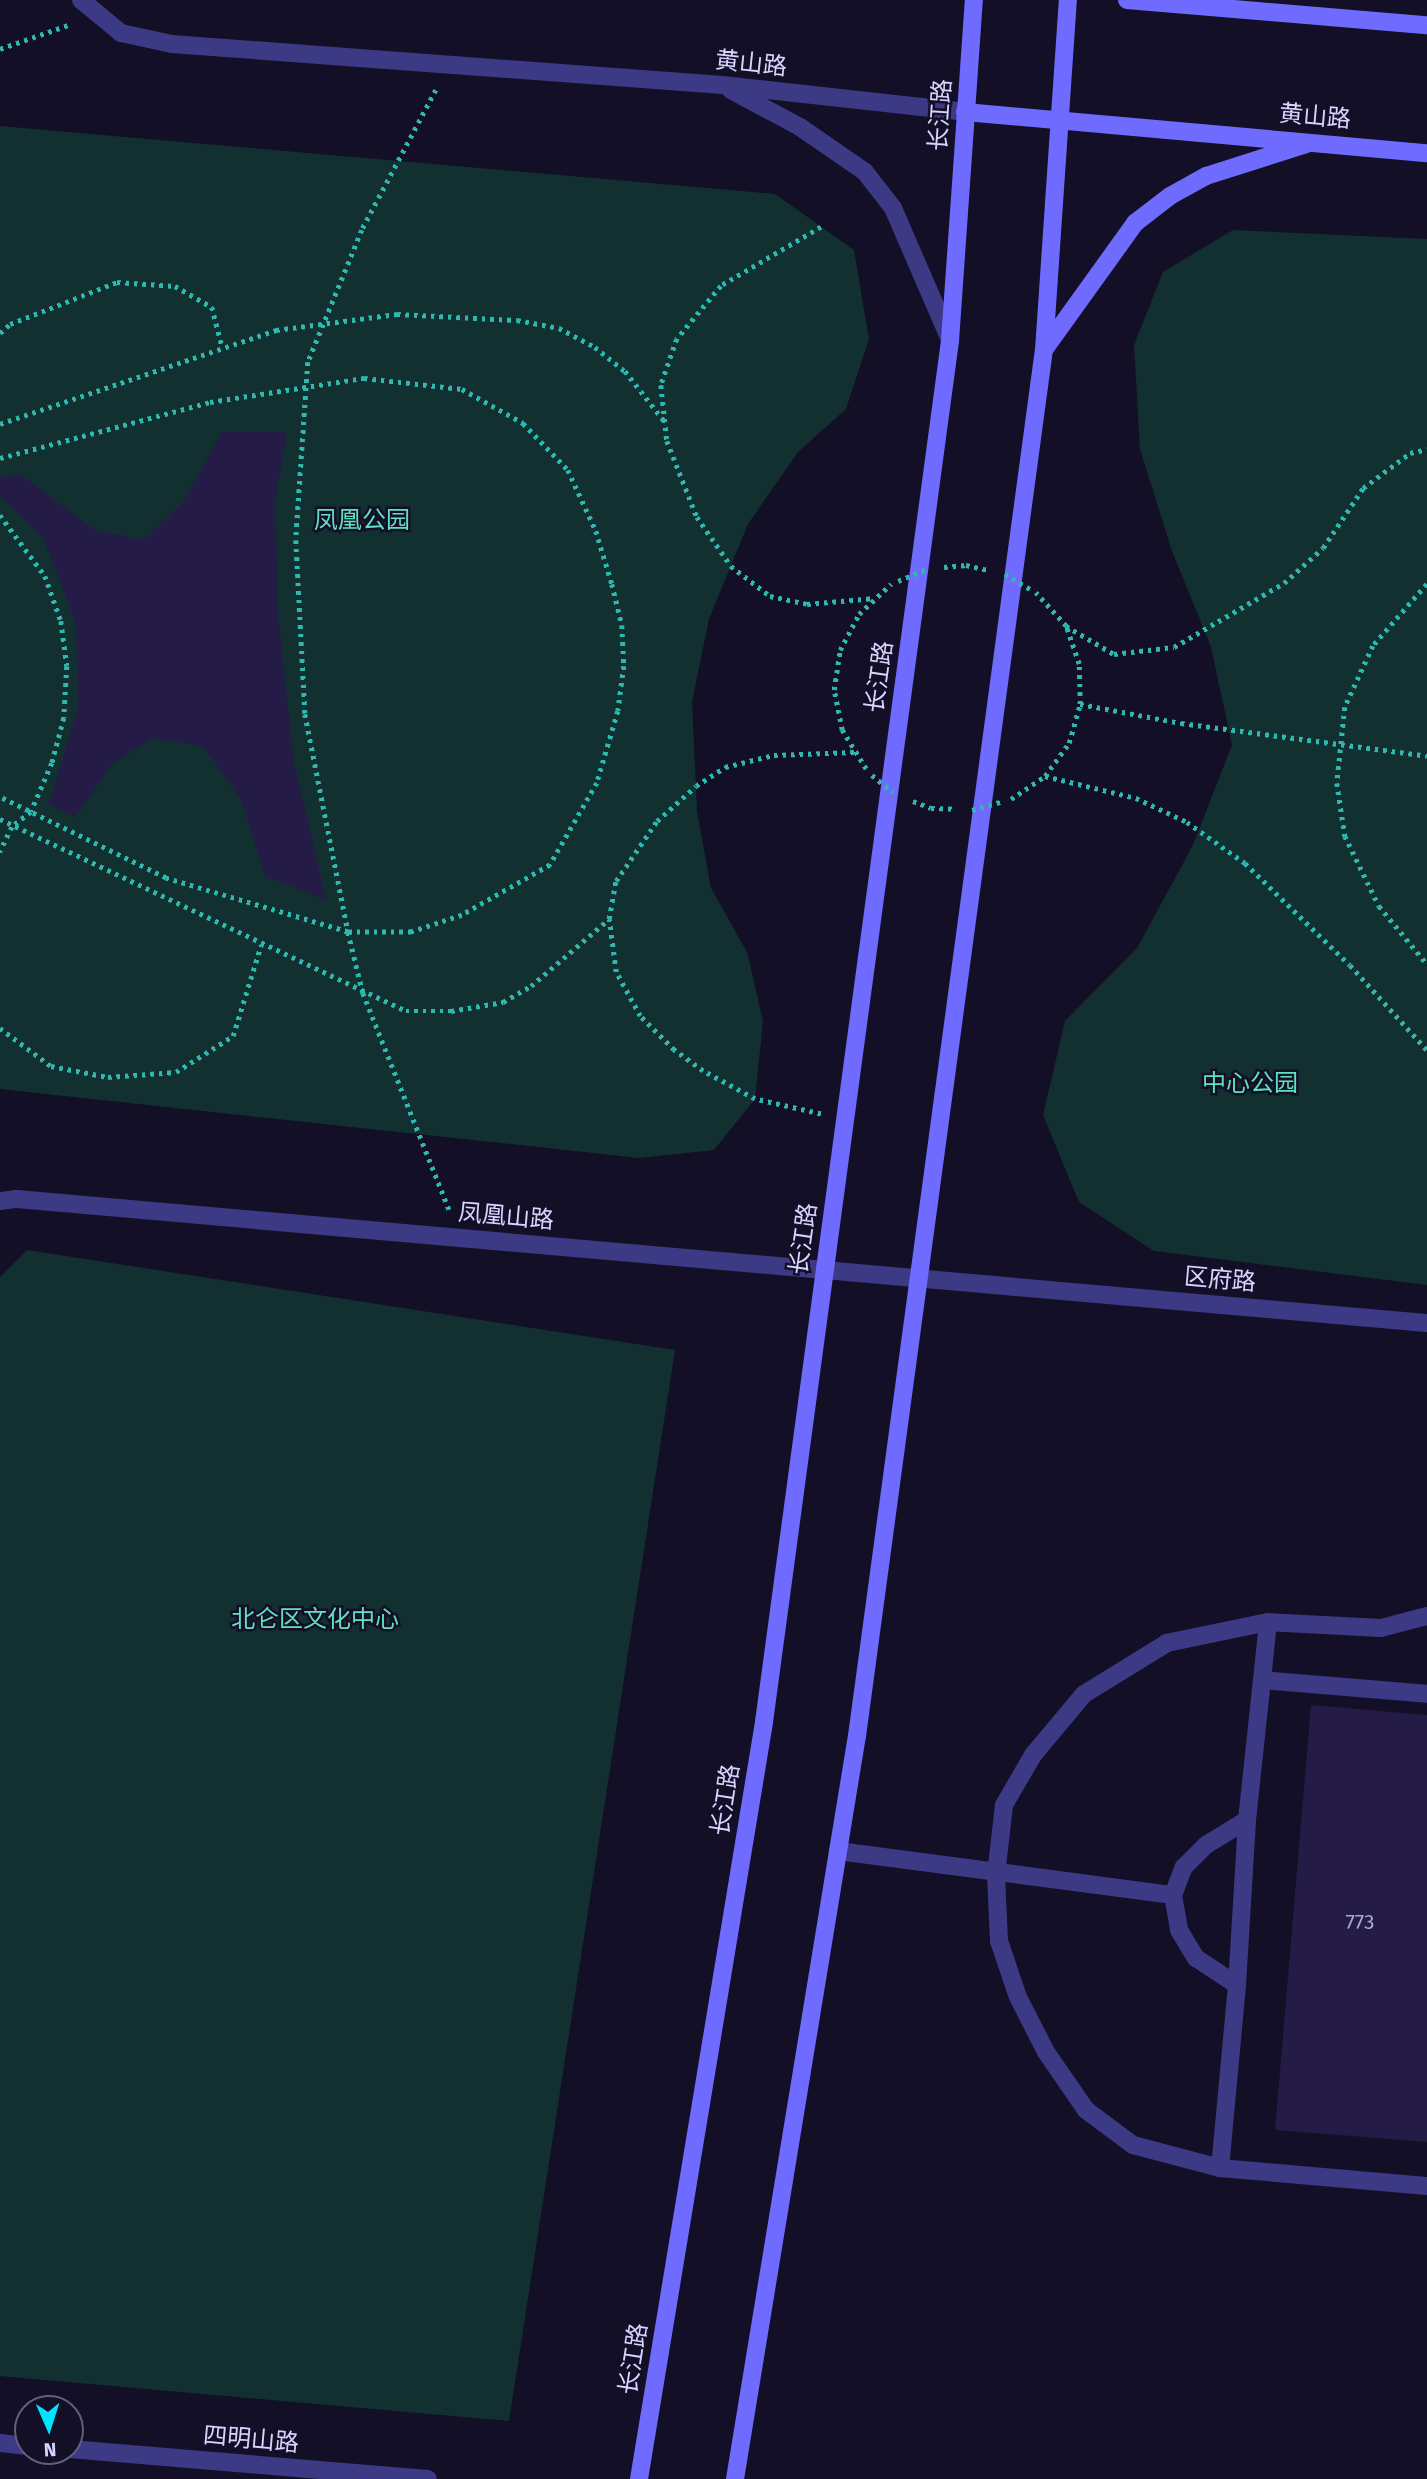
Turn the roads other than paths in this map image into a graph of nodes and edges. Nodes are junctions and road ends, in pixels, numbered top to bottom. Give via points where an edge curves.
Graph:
1 (81, 0) edge
2 (974, 0) edge
3 (1068, 0) edge
4 (1128, 0) edge
5 (1261, 0) edge
6 (1282, 13) junction
7 (1427, 26) edge
8 (722, 85) junction
9 (965, 112) junction
10 (1060, 121) junction
11 (1315, 142) junction
12 (1427, 153) edge
13 (950, 341) junction
14 (1044, 350) junction
15 (0, 1201) edge
16 (825, 1270) junction
17 (919, 1278) junction
18 (1008, 1286) joint
19 (1427, 1323) edge
20 (1427, 1616) edge
21 (1268, 1622) junction
22 (1262, 1680) junction
23 (1427, 1694) edge
24 (1247, 1820) junction
25 (838, 1851) junction
26 (996, 1875) junction
27 (1173, 1895) junction
28 (1237, 1985) junction
29 (1220, 2168) junction
30 (1427, 2186) edge
31 (84, 2450) edge
32 (428, 2479) edge
33 (639, 2479) edge
34 (734, 2479) edge

1 - 8 street, 黄山路 via 121,33 172,44
2 - 9 main road, 长江路
3 - 10 main road
4 - 6 main road
5 - 6 main road
6 - 7 main road
8 - 9 street, 黄山路
8 - 13 street via 800,127 865,172 893,208 919,259
9 - 10 main road, 黄山路
9 - 13 main road, 长江路
10 - 11 main road, 黄山路
10 - 14 main road
11 - 12 main road, 黄山路
11 - 14 main road via 1206,176 1170,195 1135,223
13 - 16 main road, 长江路
14 - 17 main road
15 - 16 street, 凤凰山路
16 - 17 street, 凤凰山路
16 - 33 main road, 长江路 via 764,1722
17 - 18 street, 凤凰山路
17 - 25 main road
18 - 19 street, 区府路
20 - 21 street via 1381,1628
21 - 22 street
21 - 26 street via 1167,1643 1084,1694 1033,1755 1004,1805
22 - 23 street
22 - 24 street
24 - 27 street via 1198,1852 1184,1867
24 - 28 street
25 - 26 street
25 - 34 main road
26 - 27 street
26 - 29 street via 999,1941 1018,1997 1046,2052 1086,2110 1133,2145
27 - 28 street via 1180,1930 1196,1958
28 - 29 street
29 - 30 street
31 - 32 street, 四明山路

